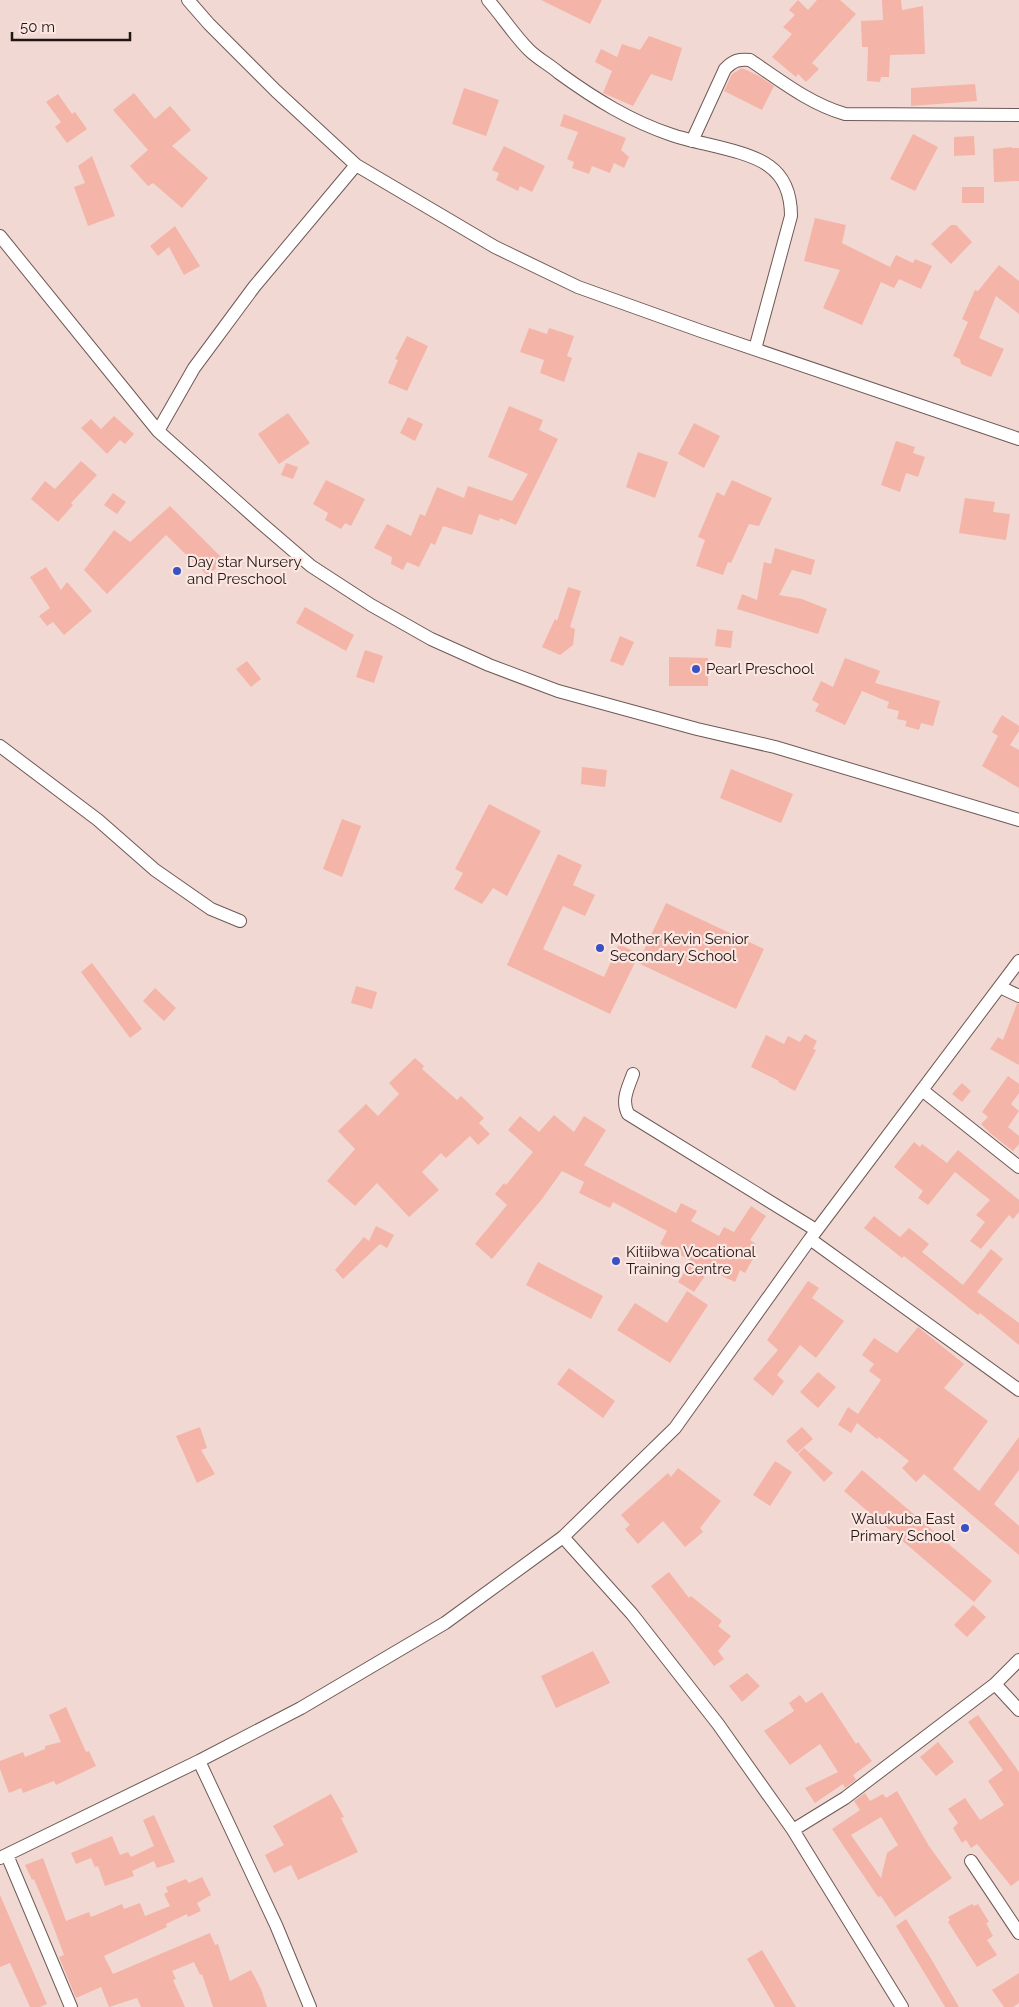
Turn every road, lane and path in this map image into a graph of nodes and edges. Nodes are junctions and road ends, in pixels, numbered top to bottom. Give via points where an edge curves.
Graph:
1 (188, 0) edge
2 (488, 0) edge
3 (1019, 115) edge
4 (692, 141) junction
5 (356, 166) junction
6 (0, 236) edge
7 (756, 349) junction
8 (158, 430) junction
9 (1019, 438) edge
10 (0, 746) edge
11 (1019, 820) edge
12 (240, 921) dead end
13 (1019, 961) edge
14 (1000, 987) junction
15 (1019, 996) edge
16 (633, 1074) dead end
17 (922, 1090) junction
18 (1019, 1167) edge
19 (813, 1234) junction
20 (1019, 1390) edge
21 (563, 1537) junction
22 (1019, 1660) edge
23 (996, 1684) junction
24 (1019, 1710) edge
25 (198, 1761) junction
26 (793, 1830) junction
27 (4, 1857) edge
28 (971, 1861) dead end
29 (1019, 1933) edge
30 (71, 2007) edge
31 (310, 2007) edge
32 (902, 2007) edge

1 - 5 street via 276,91
2 - 4 street via 529,50 584,91 647,126
3 - 4 street via 846,114 810,100 750,60 741,59 725,68
4 - 7 street via 754,158 769,166 786,185 791,201 792,216
5 - 7 street via 495,247 578,287
5 - 8 street via 254,287 194,368
6 - 8 street
7 - 9 street
8 - 11 street via 311,566 431,639 558,691 775,747
10 - 12 street via 98,820 155,870 211,909
13 - 14 street
14 - 15 street
14 - 17 street
16 - 19 street via 624,1099 628,1114
17 - 18 street
17 - 19 street
19 - 20 street
19 - 21 street via 675,1428
21 - 25 street via 445,1623 301,1708
21 - 26 street via 638,1622 718,1724
22 - 23 street
23 - 24 street
23 - 26 street via 845,1798
25 - 27 street
25 - 31 street via 276,1925
26 - 32 street
27 - 30 street
28 - 29 street

